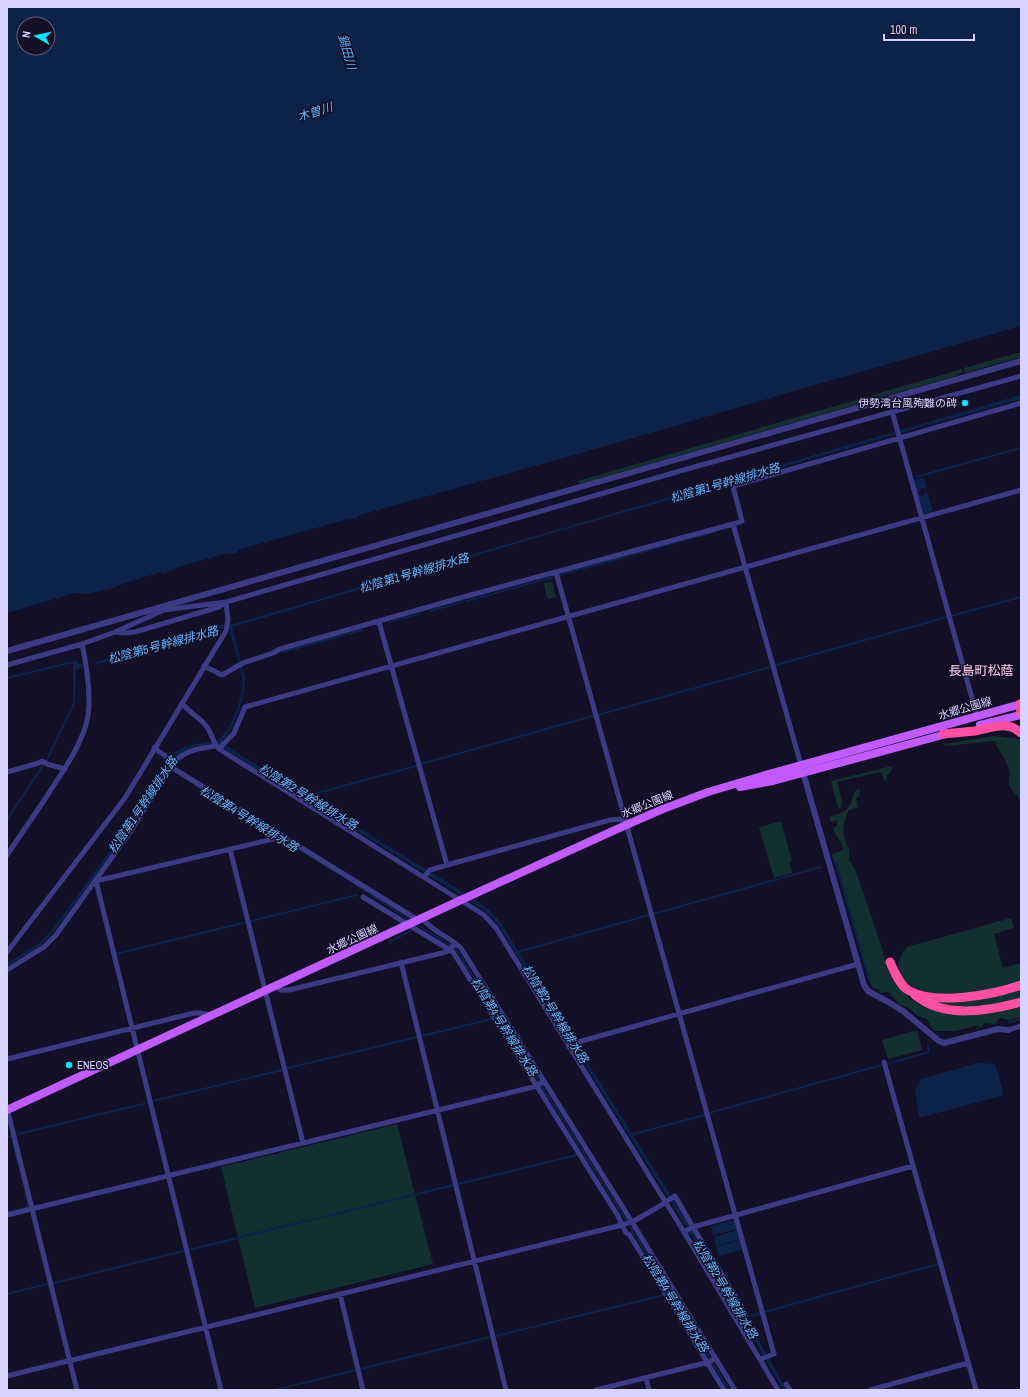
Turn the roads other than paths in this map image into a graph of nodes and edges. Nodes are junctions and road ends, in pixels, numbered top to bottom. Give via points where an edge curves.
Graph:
1 (1021, 361) edge
2 (1021, 376) edge
3 (1021, 403) edge
4 (892, 411) junction
5 (899, 438) junction
6 (1021, 490) edge
7 (921, 518) junction
8 (733, 524) junction
9 (746, 567) junction
10 (556, 572) junction
11 (226, 602) junction
12 (164, 609) junction
13 (568, 616) junction
14 (379, 622) junction
15 (114, 632) junction
16 (82, 644) junction
17 (7, 651) edge
18 (7, 665) edge
19 (204, 666) junction
20 (391, 666) junction
21 (182, 703) junction
22 (1021, 709) edge
23 (977, 716) junction
24 (1021, 732) edge
25 (943, 734) junction
26 (218, 747) junction
27 (154, 748) junction
28 (171, 762) junction
29 (65, 769) junction
30 (802, 769) junction
31 (7, 772) edge
32 (625, 822) junction
33 (279, 836) junction
34 (230, 849) junction
35 (7, 854) edge
36 (447, 865) junction
37 (425, 876) junction
38 (96, 881) junction
39 (363, 896) dead end
40 (465, 898) junction
41 (419, 920) junction
42 (408, 925) junction
43 (455, 943) junction
44 (450, 950) junction
45 (7, 952) edge
46 (401, 962) junction
47 (890, 962) dead end
48 (858, 964) junction
49 (7, 970) edge
50 (1021, 985) edge
51 (277, 986) junction
52 (907, 990) junction
53 (266, 991) junction
54 (1021, 1002) edge
55 (679, 1014) junction
56 (212, 1015) junction
57 (1021, 1026) edge
58 (132, 1028) junction
59 (1008, 1030) joint
60 (572, 1045) junction
61 (137, 1050) junction
62 (7, 1059) edge
63 (884, 1062) dead end
64 (540, 1084) junction
65 (7, 1109) edge
66 (438, 1111) junction
67 (303, 1143) junction
68 (913, 1166) junction
69 (168, 1176) junction
70 (666, 1202) junction
71 (32, 1209) junction
72 (736, 1214) junction
73 (7, 1215) edge
74 (631, 1222) junction
75 (623, 1225) junction
76 (692, 1227) junction
77 (684, 1231) junction
78 (475, 1261) junction
79 (731, 1290) junction
80 (340, 1294) junction
81 (724, 1295) junction
82 (735, 1315) junction
83 (206, 1327) junction
84 (715, 1358) junction
85 (762, 1359) junction
86 (70, 1360) junction
87 (708, 1362) junction
88 (968, 1363) junction
89 (7, 1376) edge
90 (646, 1378) junction
91 (786, 1384) dead end
92 (77, 1390) edge
93 (221, 1390) edge
94 (363, 1390) edge
95 (506, 1390) edge
96 (596, 1390) edge
97 (649, 1390) edge
98 (724, 1390) edge
99 (735, 1390) edge
100 (778, 1390) edge
101 (790, 1390) edge
102 (870, 1390) edge
103 (976, 1390) edge

1 - 12 street
2 - 4 street
3 - 5 street
4 - 5 street
4 - 11 street
5 - 7 street
5 - 8 street via 733,486 742,521
6 - 7 street
7 - 9 street
7 - 23 street
8 - 9 street
8 - 10 street
9 - 13 street
9 - 30 street
10 - 13 street
10 - 14 street
11 - 12 street
11 - 15 street via 218,607 135,632
11 - 19 street via 226,630
12 - 15 street
12 - 17 street
13 - 20 street
13 - 32 street
14 - 19 street via 279,650 243,663 222,675
14 - 20 street
15 - 16 street
16 - 18 street
16 - 29 street via 88,668 88,716
19 - 21 street
20 - 26 street via 245,707 234,733
20 - 36 street
21 - 26 street via 209,729
21 - 27 street
22 - 23 main road, 水郷公園線
22 - 25 main road, 水郷公園線
23 - 30 main road, 水郷公園線
24 - 25 highway via 1012,727 1000,726
25 - 30 main road, 水郷公園線
26 - 28 street via 195,749
26 - 37 street
27 - 28 street
27 - 45 street via 125,798
28 - 33 street
28 - 38 street via 131,831
29 - 31 street via 42,761
29 - 35 street
30 - 32 main road, 水郷公園線 via 708,792
30 - 48 street
32 - 36 street via 610,820
32 - 40 main road, 水郷公園線
32 - 55 street
33 - 34 street
33 - 41 street
34 - 38 street
34 - 53 street
36 - 37 street via 430,870
37 - 40 street
38 - 49 street via 51,941
38 - 58 street
39 - 42 street
40 - 41 main road, 水郷公園線
40 - 60 street via 496,928
41 - 42 main road, 水郷公園線
41 - 43 street
42 - 44 street
42 - 51 main road, 水郷公園線
43 - 44 street
43 - 64 street via 461,948
44 - 46 street
44 - 64 street
46 - 51 street via 289,990 280,990
46 - 66 street
47 - 52 highway via 896,976
48 - 55 street
48 - 59 street via 868,991 915,1020 939,1041 944,1043 998,1029
50 - 52 highway via 996,992 946,998 920,995
51 - 53 main road, 水郷公園線
52 - 54 highway via 932,1006 944,1009 973,1011
53 - 56 main road, 水郷公園線
53 - 67 street
55 - 60 street
55 - 72 street
56 - 58 street via 200,1013
56 - 61 main road, 水郷公園線
57 - 59 street
58 - 61 street
58 - 62 street
60 - 70 street
61 - 65 main road, 水郷公園線
61 - 69 street
63 - 68 street
64 - 66 street
64 - 74 street
64 - 75 street
65 - 71 street
66 - 67 street
66 - 78 street
67 - 69 street
68 - 72 street
68 - 88 street
69 - 71 street
69 - 83 street
70 - 74 street
70 - 76 street via 675,1196
70 - 77 street
71 - 73 street
71 - 86 street
72 - 76 street
72 - 85 street via 774,1354
74 - 75 street
74 - 84 street
75 - 78 street
75 - 87 street
76 - 77 street
76 - 79 street
77 - 81 street
78 - 80 street
78 - 95 street
79 - 81 street
79 - 82 street via 744,1311
80 - 83 street
80 - 94 street
81 - 82 street
82 - 85 street
83 - 86 street
83 - 93 street
84 - 87 street
84 - 99 street
85 - 100 street
86 - 89 street
86 - 92 street
87 - 90 street
87 - 98 street
88 - 102 street
88 - 103 street
90 - 96 street
90 - 97 street
91 - 101 street

